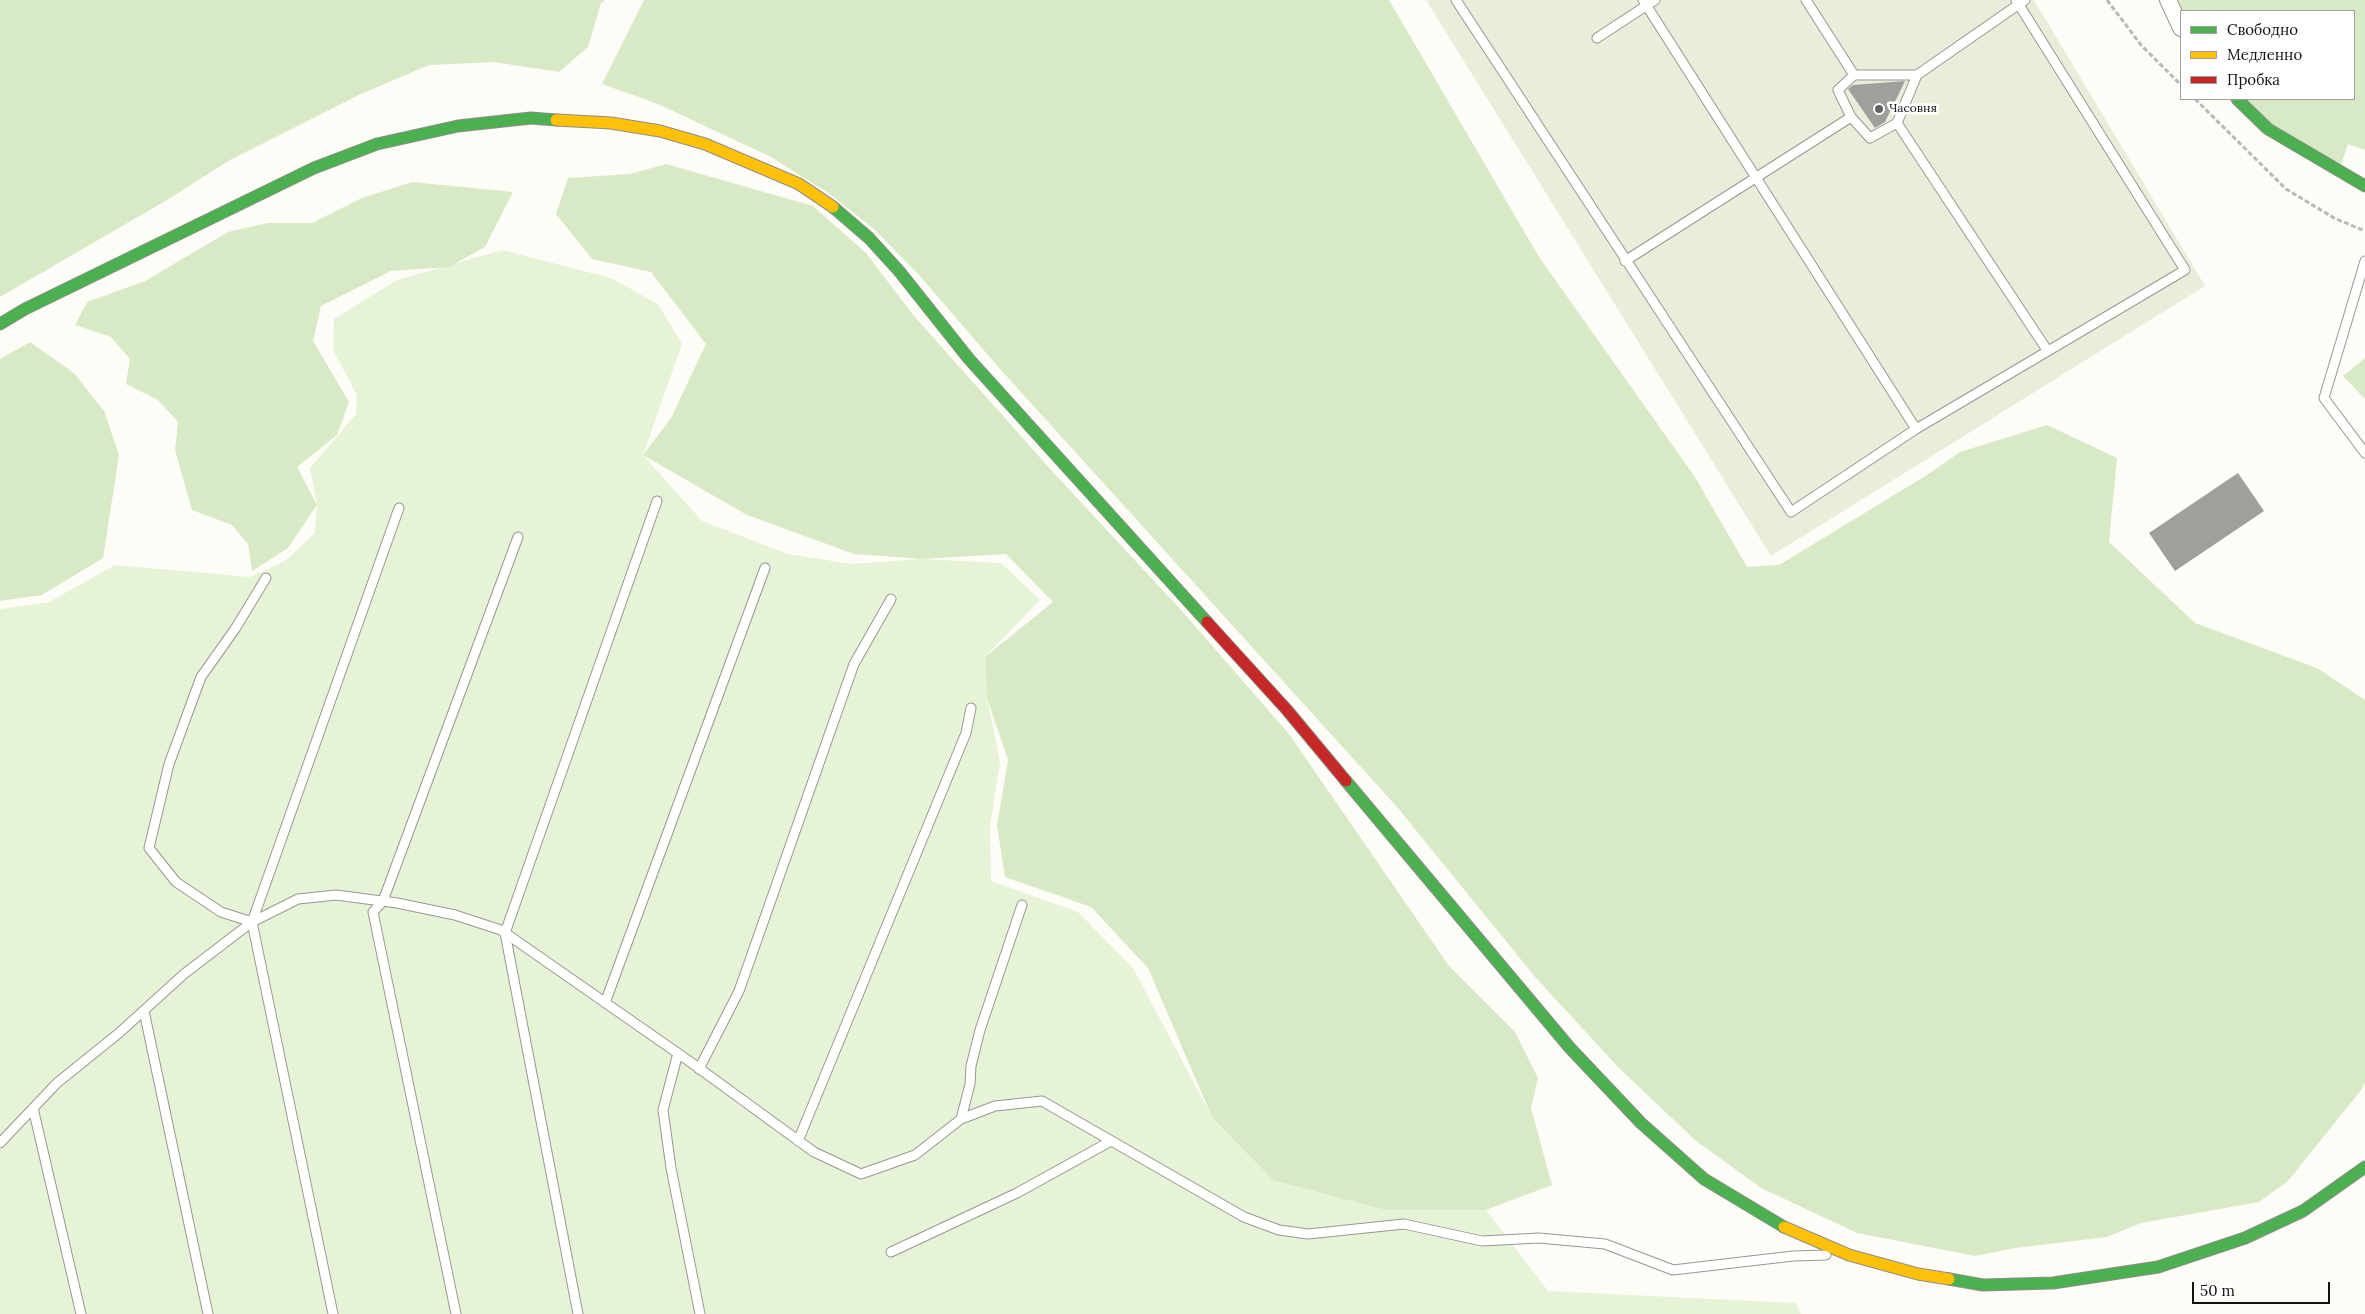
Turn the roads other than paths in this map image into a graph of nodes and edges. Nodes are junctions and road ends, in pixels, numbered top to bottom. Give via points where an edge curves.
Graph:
1 (1456, 0) edge
2 (1654, 0) edge
3 (1806, 0) edge
4 (2168, 0) edge
5 (2020, 1) edge
6 (1645, 3) edge
7 (2180, 26) edge
8 (1597, 38) dead end
9 (1854, 75) junction
10 (1917, 75) junction
11 (2238, 100) edge
12 (1851, 117) junction
13 (1897, 123) junction
14 (1756, 178) junction
15 (2365, 186) edge
16 (2365, 260) edge
17 (1625, 261) junction
18 (0, 324) edge
19 (2047, 350) junction
20 (1916, 430) junction
21 (2365, 453) edge
22 (656, 501) dead end
23 (399, 508) dead end
24 (518, 537) dead end
25 (765, 568) dead end
26 (266, 578) dead end
27 (891, 599) dead end
28 (971, 708) dead end
29 (383, 902) junction
30 (1022, 905) dead end
31 (252, 922) junction
32 (505, 933) junction
33 (605, 1003) junction
34 (144, 1011) junction
35 (678, 1053) junction
36 (699, 1069) junction
37 (33, 1108) junction
38 (961, 1120) junction
39 (798, 1140) junction
40 (1111, 1141) junction
41 (0, 1142) edge
42 (2365, 1167) edge
43 (891, 1252) dead end
44 (1849, 1255) junction
45 (81, 1314) edge
46 (208, 1314) edge
47 (333, 1314) edge
48 (456, 1314) edge
49 (578, 1314) edge
50 (700, 1314) edge

1 - 17 lane
2 - 6 lane
3 - 9 lane
4 - 7 street
5 - 10 lane
5 - 19 lane via 2185,270
6 - 8 lane
6 - 14 lane
9 - 10 lane
9 - 12 lane via 1838,90
10 - 13 lane
11 - 15 main road via 2268,129
12 - 13 lane via 1870,138
12 - 14 lane
13 - 19 lane
14 - 17 lane
14 - 20 lane
16 - 21 lane via 2324,398
17 - 20 lane via 1791,512
18 - 44 main road via 314,168 376,144 458,126 531,118 611,123 705,144 799,184 838,211 899,271 969,359 1287,710 1570,1048 1641,1123 1704,1179 1766,1218
19 - 20 lane
22 - 32 lane
23 - 31 lane
24 - 29 lane
25 - 33 lane
26 - 31 lane via 201,677 169,764 149,848 176,882 221,912
27 - 36 lane via 854,664 739,992
28 - 39 lane via 966,733
29 - 31 lane via 336,895 298,899
29 - 32 lane via 455,915
29 - 48 lane via 373,912
30 - 38 lane via 980,1030
31 - 34 lane via 184,974
31 - 47 lane
32 - 33 lane
32 - 49 lane
33 - 35 lane
34 - 37 lane via 57,1083
34 - 46 lane
35 - 36 lane
35 - 50 lane via 663,1110
36 - 39 lane
37 - 41 lane
37 - 45 lane
38 - 39 lane via 914,1155 861,1174 814,1152
38 - 40 lane via 995,1106 1042,1101
40 - 43 lane via 1017,1193
40 - 44 lane via 1244,1217 1279,1230 1308,1234 1404,1224 1482,1241 1539,1238 1605,1244 1672,1270 1793,1256
42 - 44 main road via 2319,1200 2273,1227 2202,1254 2125,1273 2053,1283 1983,1285 1918,1274

